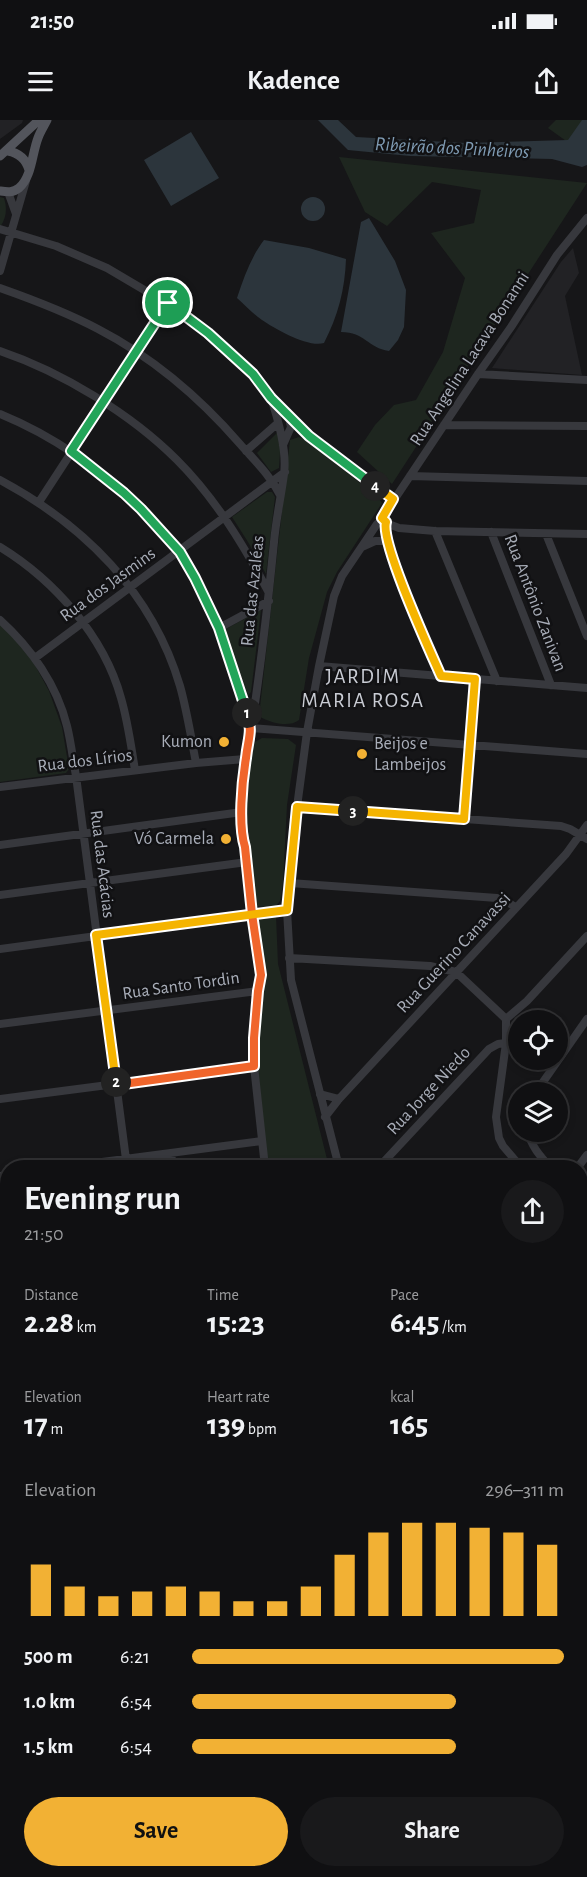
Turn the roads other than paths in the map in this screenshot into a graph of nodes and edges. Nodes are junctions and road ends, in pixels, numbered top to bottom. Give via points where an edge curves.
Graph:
1 (39, 120) edge
2 (46, 120) edge
3 (4, 154) edge
4 (29, 170) junction
5 (2, 191) edge
6 (16, 214) junction
7 (587, 218) edge
8 (0, 229) edge
9 (12, 232) junction
10 (0, 272) edge
11 (0, 288) edge
12 (168, 303) junction
13 (0, 351) edge
14 (136, 352) junction
15 (478, 374) junction
16 (587, 380) edge
17 (271, 398) junction
18 (104, 402) junction
19 (0, 414) edge
20 (278, 419) junction
21 (290, 422) junction
22 (444, 425) junction
23 (587, 426) edge
24 (282, 446) junction
25 (71, 451) junction
26 (246, 451) junction
27 (285, 472) junction
28 (410, 476) junction
29 (0, 480) edge
30 (272, 480) junction
31 (587, 481) edge
32 (280, 495) junction
33 (393, 499) junction
34 (39, 502) junction
35 (224, 517) junction
36 (382, 523) junction
37 (435, 531) junction
38 (491, 532) junction
39 (546, 534) junction
40 (587, 534) edge
41 (387, 542) junction
42 (363, 546) junction
43 (0, 547) edge
44 (180, 552) junction
45 (130, 587) junction
46 (269, 596) junction
47 (0, 620) edge
48 (82, 622) junction
49 (219, 628) junction
50 (587, 636) edge
51 (35, 658) junction
52 (319, 666) junction
53 (441, 676) junction
54 (475, 679) junction
55 (497, 681) junction
56 (551, 685) junction
57 (587, 688) edge
58 (252, 728) junction
59 (307, 732) junction
60 (470, 745) junction
61 (587, 754) edge
62 (245, 759) junction
63 (196, 763) junction
64 (135, 770) junction
65 (76, 776) junction
66 (0, 787) edge
67 (297, 807) junction
68 (242, 812) junction
69 (464, 819) junction
70 (587, 825) edge
71 (83, 834) junction
72 (584, 837) edge
73 (0, 845) edge
74 (247, 862) junction
75 (90, 883) junction
76 (290, 883) junction
77 (0, 896) edge
78 (516, 908) junction
79 (287, 910) junction
80 (252, 914) junction
81 (96, 935) junction
82 (587, 936) edge
83 (0, 949) edge
84 (289, 957) junction
85 (456, 972) junction
86 (258, 991) junction
87 (107, 1011) junction
88 (506, 1019) junction
89 (587, 1019) edge
90 (0, 1024) edge
91 (507, 1042) junction
92 (254, 1066) junction
93 (543, 1082) edge
94 (116, 1085) junction
95 (320, 1094) junction
96 (0, 1099) edge
97 (339, 1099) junction
98 (325, 1117) junction
99 (262, 1141) junction
100 (531, 1142) edge
101 (171, 1153) junction
102 (127, 1160) edge
103 (140, 1160) edge
104 (172, 1160) edge
105 (264, 1160) edge
106 (337, 1160) edge
107 (385, 1160) edge
108 (515, 1160) edge
109 (544, 1160) edge

1 - 3 main road
2 - 4 main road
3 - 4 main road via 14,152
4 - 5 main road via 20,187
4 - 6 street
5 - 6 street
6 - 9 street
7 - 15 street, Rua Angelina Lacava Bonanni via 557,255
8 - 9 street, Rua das Azaléas
9 - 10 street
9 - 12 street, Rua das Azaléas via 82,256
11 - 14 street via 68,314
12 - 14 street
12 - 17 street, Rua das Azaléas via 253,374
13 - 18 street via 48,370
14 - 18 street
14 - 26 street via 214,414
15 - 16 street
15 - 22 street, Rua Angelina Lacava Bonanni
17 - 20 street, Rua das Azaléas
17 - 21 street, Rua das Azaléas
18 - 25 street
18 - 35 street via 177,460
19 - 25 street
20 - 21 street
20 - 24 street, Rua das Azaléas
20 - 26 street
21 - 24 street
21 - 33 street
22 - 23 street
22 - 28 street, Rua Angelina Lacava Bonanni
24 - 27 street, Rua das Azaléas
25 - 34 street
25 - 44 street via 124,493
26 - 30 street
27 - 30 street, Rua dos Jasmins
27 - 32 street, Rua das Azaléas
28 - 31 street
28 - 33 street, Rua Angelina Lacava Bonanni
29 - 34 street
30 - 32 street
30 - 35 street, Rua dos Jasmins
32 - 46 street, Rua das Azaléas
33 - 36 street, Rua Angelina Lacava Bonanni
34 - 45 street via 71,525
35 - 44 street, Rua dos Jasmins
35 - 46 street via 248,553
36 - 37 street
36 - 41 street
36 - 42 street, Rua Angelina Lacava Bonanni
37 - 38 street
37 - 55 street
38 - 39 street
38 - 56 street, Rua Antônio Zanivan
39 - 40 street
39 - 50 street
41 - 42 street
41 - 53 street
42 - 52 street, Rua Angelina Lacava Bonanni via 342,576 334,596
43 - 48 street via 61,597
44 - 45 street, Rua dos Jasmins
44 - 49 street
45 - 48 street, Rua dos Jasmins
45 - 63 street via 146,610 179,684
46 - 49 street
46 - 58 street, Rua das Azaléas
47 - 51 street, Rua das Acácias
48 - 51 street, Rua dos Jasmins
48 - 64 street via 109,665 121,696
49 - 58 street
51 - 65 street, Rua das Acácias via 64,718
52 - 53 street
52 - 59 street, Rua Angelina Lacava Bonanni
53 - 54 street
54 - 55 street
54 - 60 street
55 - 56 street
56 - 57 street
58 - 59 street
58 - 62 street, Rua das Azaléas
59 - 60 street
59 - 67 street, Rua Angelina Lacava Bonanni
60 - 61 street
60 - 69 street
62 - 63 street, Rua dos Lírios
62 - 68 street, Rua das Azaléas
63 - 64 street, Rua dos Lírios
64 - 65 street, Rua dos Lírios
65 - 66 street, Rua dos Lírios
65 - 71 street, Rua das Acácias
67 - 69 street
67 - 76 street, Rua Angelina Lacava Bonanni
68 - 71 street
68 - 74 street, Rua das Azaléas
69 - 72 street via 561,826
70 - 72 street, Rua Guerino Canavassi
71 - 73 street
71 - 75 street, Rua das Acácias
72 - 78 street, Rua Guerino Canavassi
74 - 75 street
74 - 80 street, Rua das Azaléas
75 - 77 street
75 - 81 street, Rua das Acácias
76 - 78 street via 481,896 497,898
76 - 79 street, Rua Angelina Lacava Bonanni
78 - 85 street, Rua Guerino Canavassi
79 - 80 street
79 - 84 street, Rua Angelina Lacava Bonanni
80 - 81 street
80 - 86 street, Rua das Azaléas via 261,962
81 - 83 street
81 - 87 street, Rua das Acácias
82 - 88 street
84 - 85 street via 430,966
84 - 95 street, Rua Angelina Lacava Bonanni via 291,980
85 - 88 street
85 - 97 street, Rua Guerino Canavassi
86 - 87 street, Rua Santo Tordin
86 - 92 street, Rua das Azaléas
87 - 90 street, Rua Santo Tordin
87 - 94 street, Rua das Acácias
88 - 91 street
89 - 93 street
91 - 107 street, Rua Jorge Niedo via 489,1049
91 - 108 street via 496,1118 499,1138
92 - 94 street
92 - 99 street, Rua das Azaléas
94 - 96 street
94 - 102 street, Rua das Acácias
95 - 97 street
95 - 98 street, Rua Angelina Lacava Bonanni
97 - 98 street, Rua Guerino Canavassi
98 - 106 street, Rua Angelina Lacava Bonanni
99 - 101 street
99 - 105 street, Rua das Azaléas
100 - 109 street
101 - 103 street
101 - 104 street

